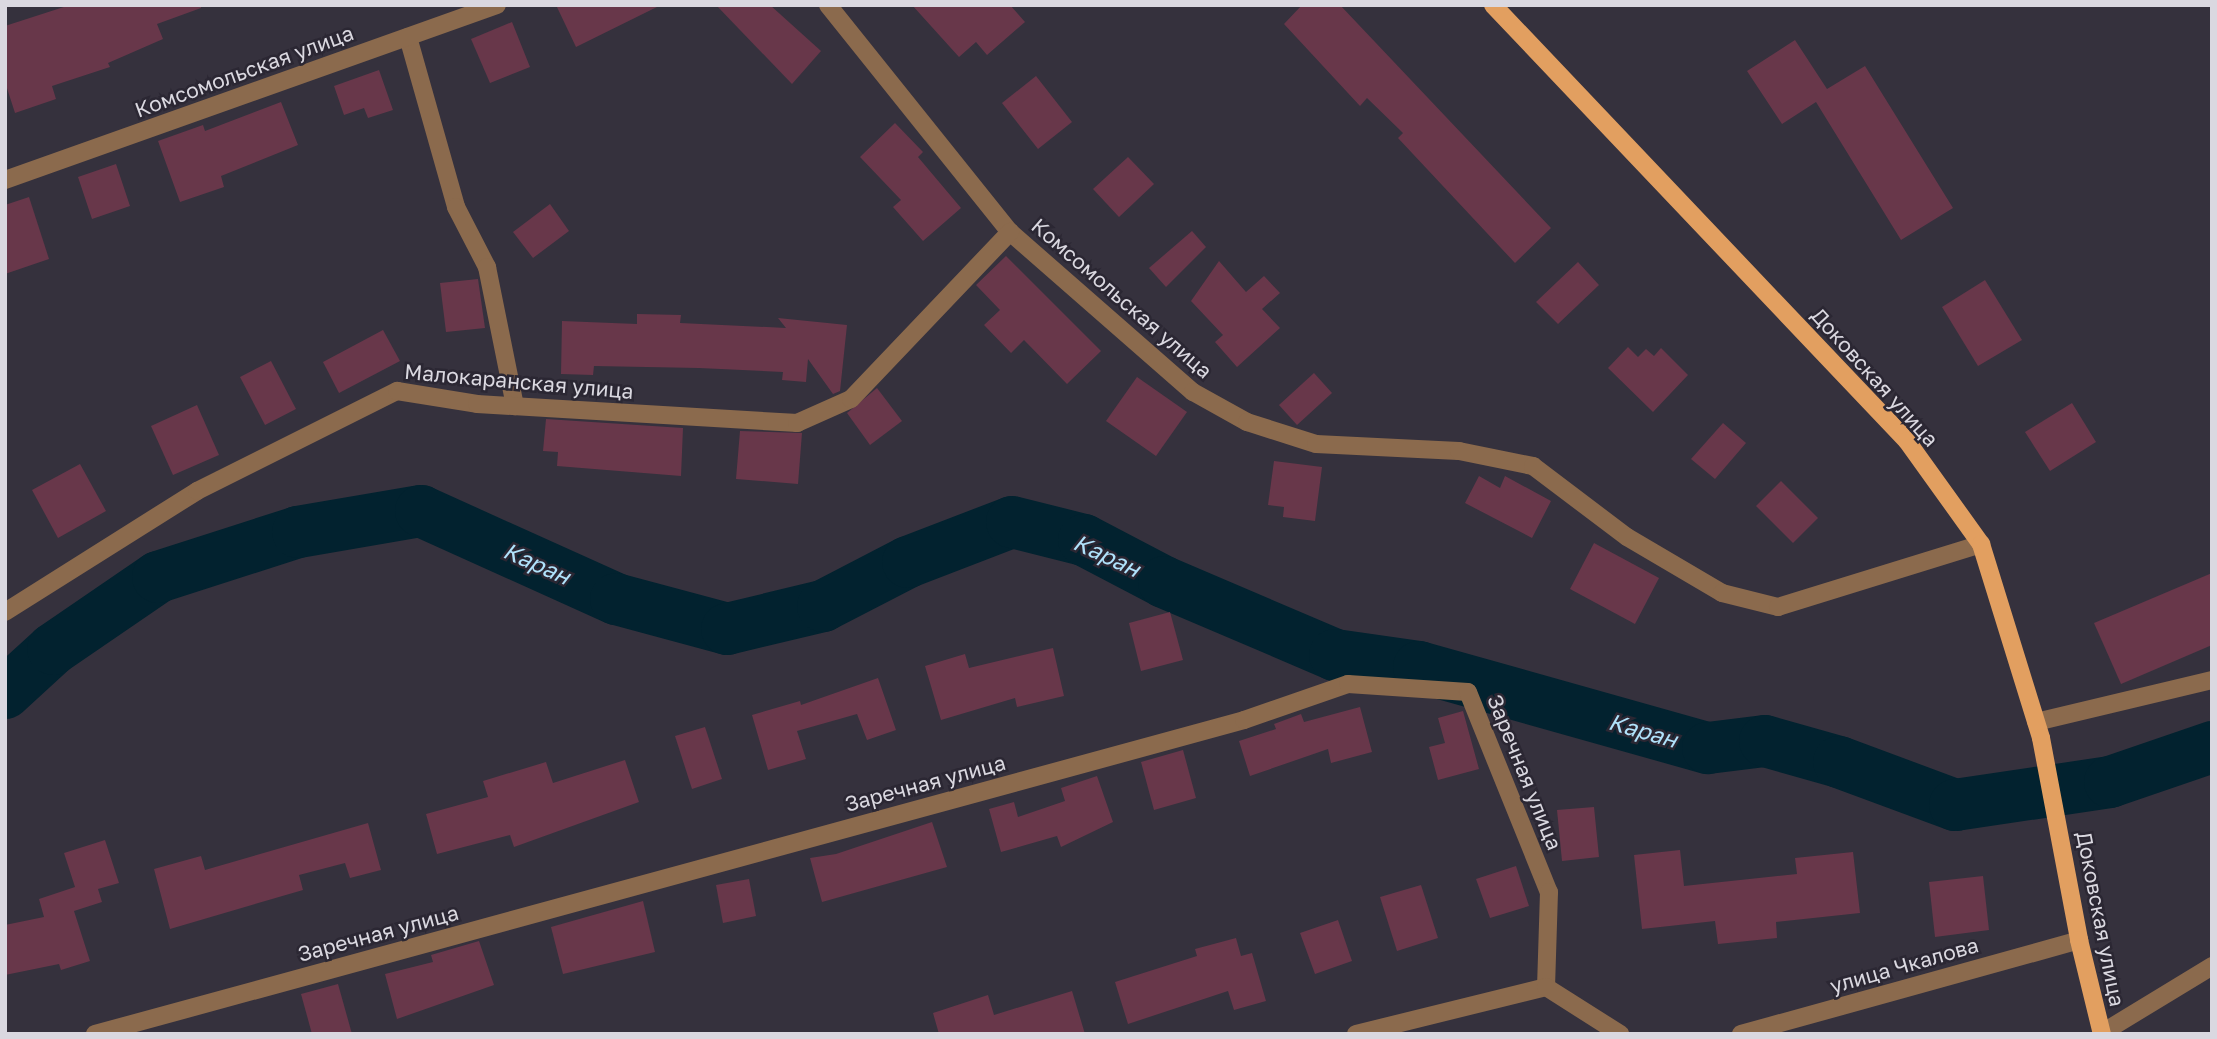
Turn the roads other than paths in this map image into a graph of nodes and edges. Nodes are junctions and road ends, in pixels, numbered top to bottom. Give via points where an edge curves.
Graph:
1 (497, 5) edge
2 (828, 5) edge
3 (1493, 5) edge
4 (408, 37) junction
5 (5, 180) edge
6 (1010, 232) junction
7 (515, 406) junction
8 (1981, 544) junction
9 (5, 612) edge
10 (2212, 680) edge
11 (2038, 730) junction
12 (2079, 940) junction
13 (2212, 966) edge
14 (1546, 987) junction
15 (96, 1034) edge
16 (1356, 1034) edge
17 (1620, 1034) edge
18 (1741, 1034) edge
19 (2102, 1034) edge

1 - 4 street, Комсомольская улица
2 - 6 street, Комсомольская улица
3 - 8 main road, Доковская улица via 1907,441
4 - 5 street, Комсомольская улица
4 - 7 street via 456,207 487,267
6 - 7 street, Малокаранская улица via 851,399 797,423
6 - 8 street, Комсомольская улица via 1193,392 1247,422 1316,444 1459,451 1533,466 1627,537 1722,593 1777,607
7 - 9 street, Малокаранская улица via 397,391 197,491
8 - 11 main road, Доковская улица
10 - 11 street
11 - 12 main road, Доковская улица
12 - 18 street, улица Чкалова
12 - 19 main road, Доковская улица
13 - 19 street, Доковская улица
14 - 15 street, Заречная улица via 1549,892 1468,692 1348,684 1244,720
14 - 16 street
14 - 17 street

